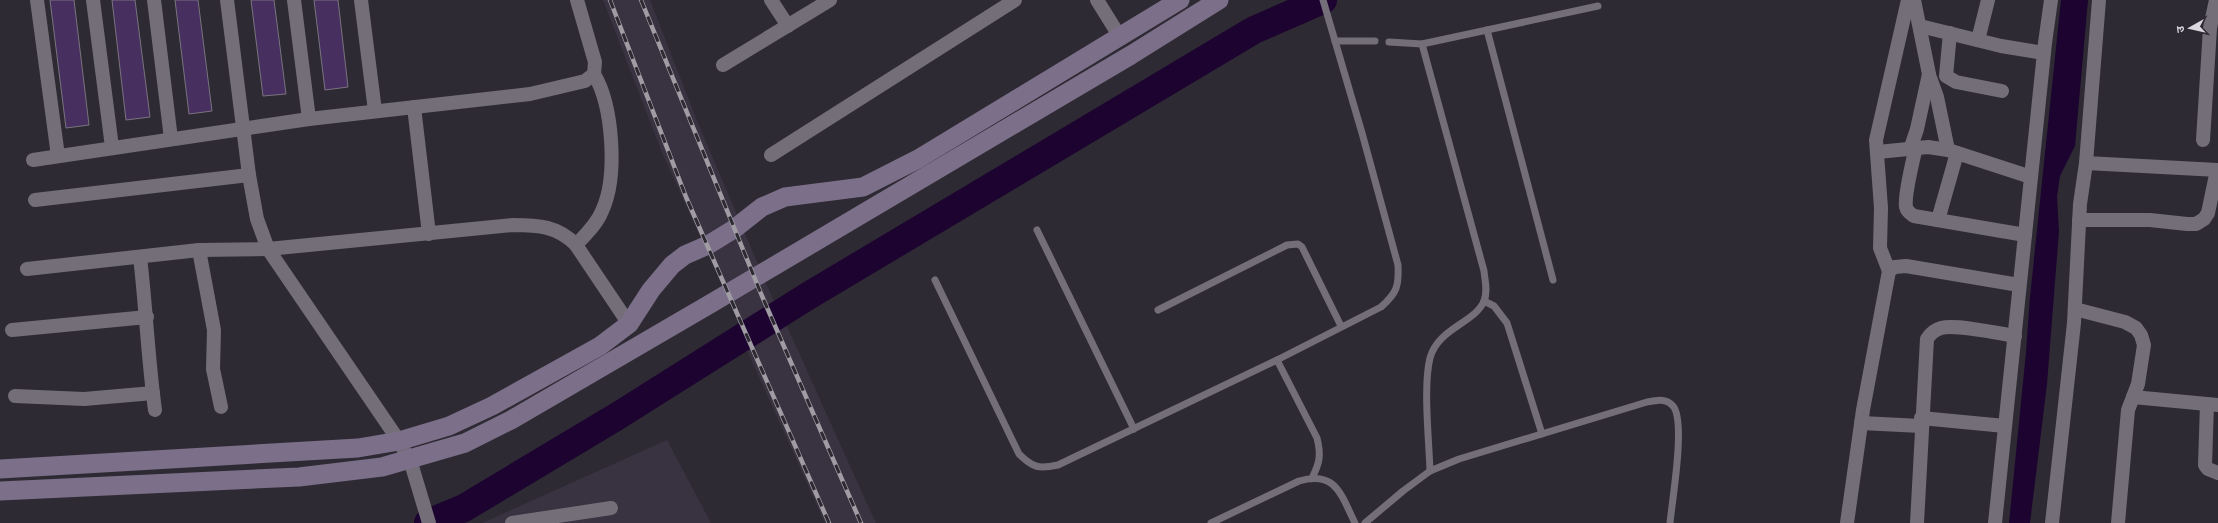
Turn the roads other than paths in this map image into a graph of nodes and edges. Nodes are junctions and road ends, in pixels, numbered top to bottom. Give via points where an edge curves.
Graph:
1 (37, 0) edge
2 (92, 0) edge
3 (154, 0) edge
4 (227, 0) edge
5 (294, 0) edge
6 (361, 0) edge
7 (577, 0) edge
8 (771, 0) edge
9 (830, 0) edge
10 (1015, 0) edge
11 (1097, 0) edge
12 (1180, 0) edge
13 (1219, 0) edge
14 (1323, 0) edge
15 (1908, 0) edge
16 (1914, 0) edge
17 (1988, 0) edge
18 (2051, 0) edge
19 (2099, 0) edge
20 (2216, 0) edge
21 (1598, 6) dead end
22 (788, 26) junction
23 (1920, 26) junction
24 (1487, 30) junction
25 (1950, 34) junction
26 (1120, 37) junction
27 (1375, 40) dead end
28 (1978, 40) junction
29 (1335, 41) junction
30 (1389, 42) dead end
31 (1422, 44) junction
32 (2044, 53) junction
33 (2213, 60) edge
34 (723, 65) dead end
35 (594, 74) junction
36 (1929, 74) junction
37 (2002, 91) dead end
38 (2212, 106) edge
39 (414, 107) junction
40 (375, 111) junction
41 (309, 120) junction
42 (243, 130) junction
43 (172, 139) junction
44 (2203, 140) dead end
45 (112, 147) junction
46 (1913, 147) junction
47 (1952, 151) junction
48 (1878, 152) junction
49 (58, 156) junction
50 (771, 156) dead end
51 (33, 160) dead end
52 (2086, 163) junction
53 (2218, 170) edge
54 (249, 175) junction
55 (2031, 177) junction
56 (35, 200) dead end
57 (1938, 220) junction
58 (2080, 220) junction
59 (1037, 230) dead end
60 (428, 234) junction
61 (2025, 235) junction
62 (576, 245) junction
63 (268, 249) junction
64 (199, 250) junction
65 (140, 256) junction
66 (27, 269) dead end
67 (1889, 271) junction
68 (935, 280) dead end
69 (1554, 280) dead end
70 (2019, 285) junction
71 (1484, 301) junction
72 (1158, 310) dead end
73 (2075, 310) junction
74 (146, 317) junction
75 (629, 324) junction
76 (1341, 326) junction
77 (12, 330) dead end
78 (2015, 336) junction
79 (1277, 360) junction
80 (153, 393) junction
81 (15, 396) dead end
82 (2133, 397) junction
83 (2212, 405) edge
84 (221, 407) dead end
85 (155, 410) dead end
86 (1921, 422) junction
87 (1861, 423) junction
88 (2005, 426) junction
89 (1134, 428) junction
90 (1542, 434) junction
91 (399, 442) junction
92 (0, 470) edge
93 (1430, 471) junction
94 (2218, 473) edge
95 (1313, 476) junction
96 (0, 491) edge
97 (611, 508) dead end
98 (429, 521) edge
99 (512, 523) edge
100 (1212, 523) edge
101 (1355, 523) edge
102 (1365, 523) edge
103 (1670, 523) edge
104 (1847, 523) edge
105 (1917, 523) edge
106 (1995, 523) edge
107 (2052, 523) edge
108 (2118, 523) edge

1 - 49 street
2 - 45 street
3 - 43 street
4 - 42 street
5 - 41 street
6 - 40 street
7 - 35 street via 595,62
8 - 22 street
9 - 22 street
10 - 50 street
11 - 26 street
12 - 26 street
13 - 96 street via 1131,55 710,304 518,416 465,443 382,467 307,476
14 - 29 lane
15 - 48 street via 1892,78 1878,126
16 - 23 street
17 - 28 street
18 - 32 street
19 - 52 street
20 - 33 street via 2210,28
21 - 24 lane
22 - 34 street
23 - 25 street
23 - 36 street
24 - 31 lane
24 - 69 lane
25 - 28 street
25 - 37 street via 1946,76 1956,82
26 - 75 street via 874,183 863,187 784,197 762,207 734,229 685,255 672,265 651,290
27 - 29 lane
28 - 32 street
29 - 76 lane via 1398,265 1399,284 1392,297 1381,306
30 - 31 lane
31 - 71 lane via 1484,271 1487,289
32 - 55 street
33 - 38 street
35 - 39 street via 585,81 530,94
35 - 62 street via 605,97 610,125 610,179 602,213
36 - 46 street
36 - 47 street
38 - 44 street
39 - 40 street
39 - 60 street
40 - 41 street
41 - 42 street
42 - 43 street
42 - 54 street
43 - 45 street
45 - 49 street
46 - 47 street
46 - 48 street
46 - 57 street via 1906,207 1914,216
47 - 55 street
47 - 57 street
48 - 67 street via 1880,248
49 - 51 street
52 - 53 street
52 - 58 street
53 - 58 street via 2208,213 2196,224 2150,220
54 - 56 street
54 - 63 street via 257,220
55 - 61 street
57 - 61 street
58 - 73 street
59 - 89 lane
60 - 62 street via 513,225 537,226 552,228
60 - 63 street
61 - 70 street
62 - 75 street
63 - 64 street
63 - 91 street
64 - 65 street
64 - 84 street via 214,330 213,369
65 - 66 street
65 - 74 street
67 - 70 street via 1895,267 1906,266
67 - 87 street
68 - 89 lane via 1012,441 1019,454 1030,464 1044,468 1058,465
70 - 78 street
71 - 90 lane via 1494,306 1507,323
71 - 93 lane via 1478,310 1438,342 1430,357 1427,382
72 - 76 lane via 1287,245 1298,244 1302,247
73 - 82 street via 2125,322 2136,328 2141,335 2144,345
73 - 107 street
74 - 77 street
74 - 80 street via 148,361
75 - 91 street via 600,346 492,406 449,426
76 - 79 lane
78 - 86 street via 1955,327 1941,328 1931,333 1927,339 1924,357
78 - 88 street
79 - 89 lane
79 - 95 lane via 1317,438 1320,463
80 - 81 street via 84,399
80 - 85 street
82 - 83 street
82 - 108 street via 2128,410
83 - 94 street via 2205,465
86 - 87 street
86 - 88 street
86 - 105 street
87 - 104 street
88 - 106 street
90 - 93 lane via 1459,459
90 - 103 lane via 1647,402 1667,401 1674,407 1678,420
91 - 92 street via 358,448
91 - 98 street via 411,463
93 - 102 lane
95 - 100 lane via 1299,480
95 - 101 lane via 1325,478 1336,486
97 - 99 street

